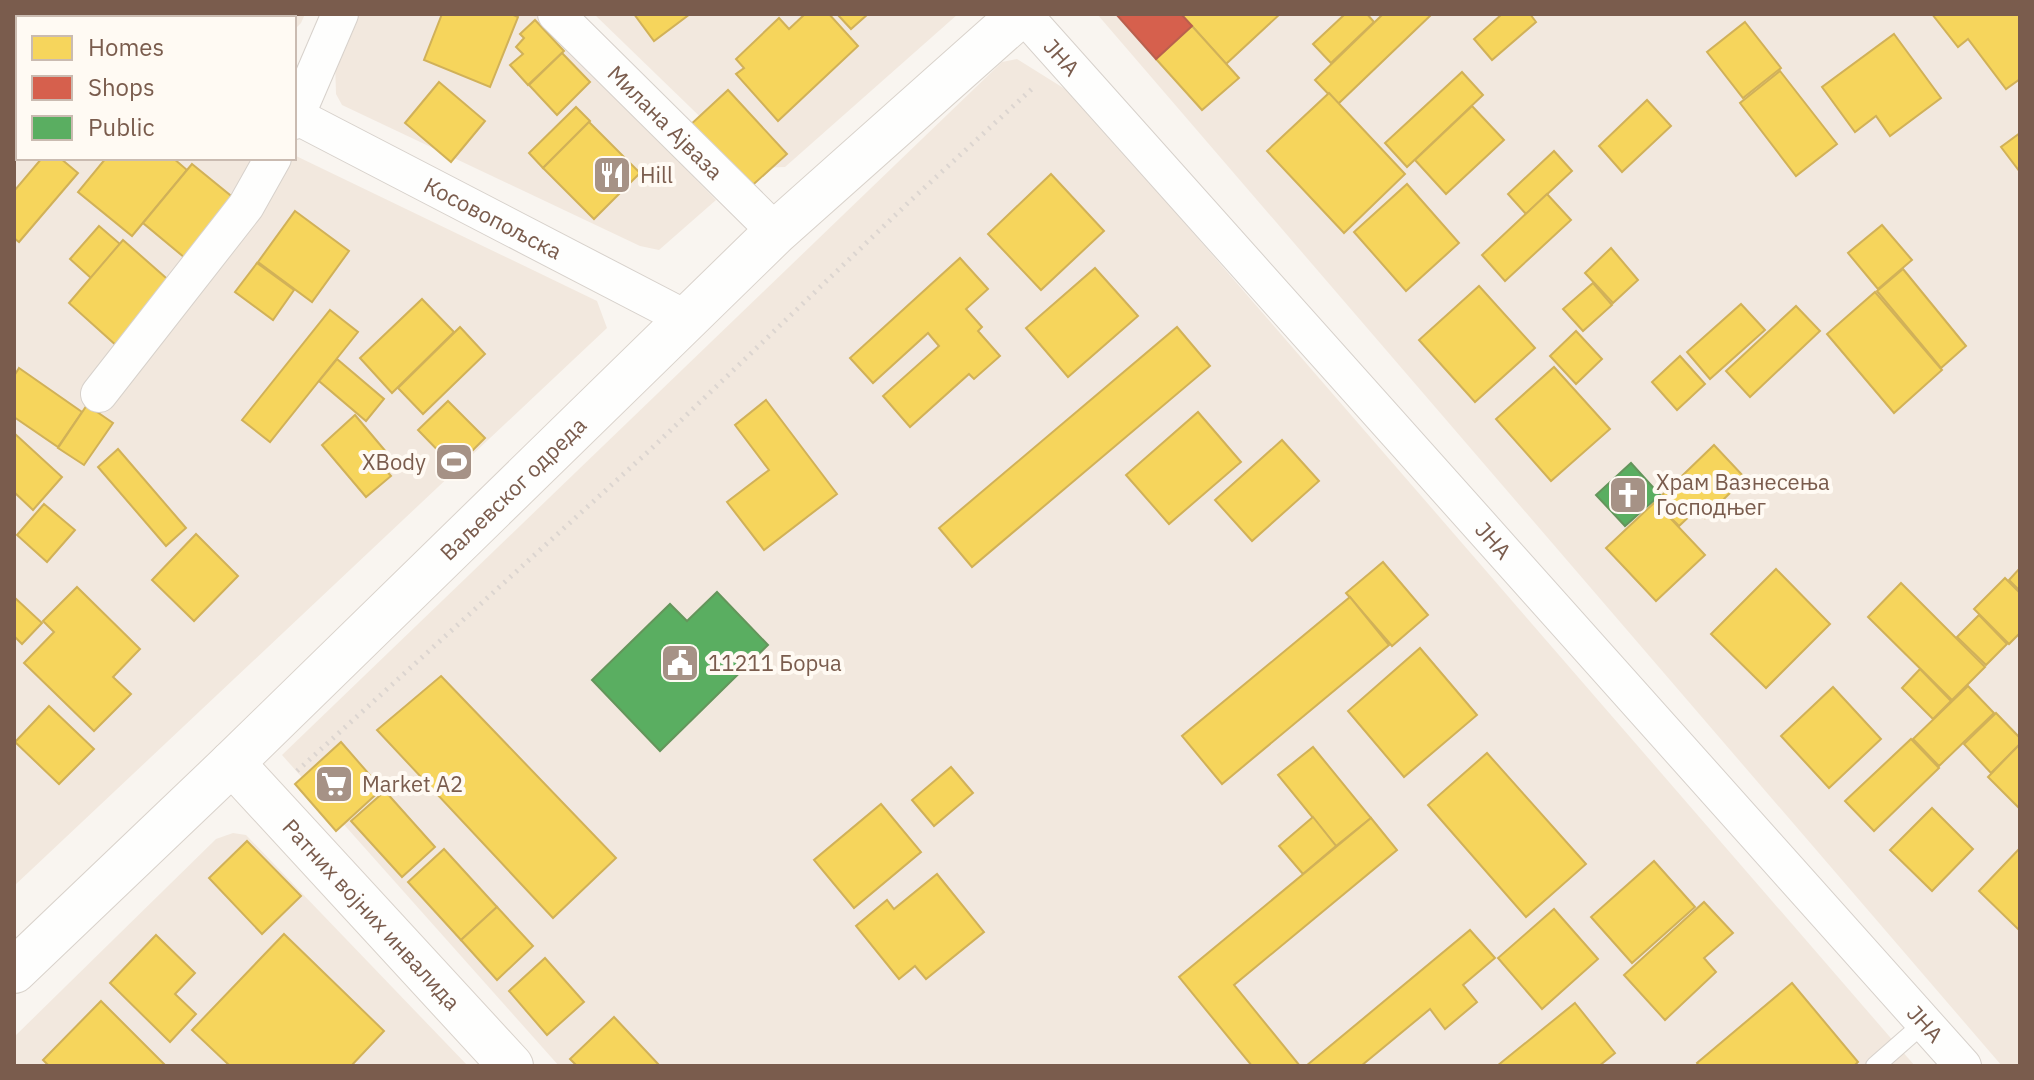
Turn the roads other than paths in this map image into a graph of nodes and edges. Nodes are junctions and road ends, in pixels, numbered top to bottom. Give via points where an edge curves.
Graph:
1 (340, 14) edge
2 (556, 14) edge
3 (1022, 14) edge
4 (296, 116) edge
5 (296, 119) edge
6 (272, 160) edge
7 (776, 232) junction
8 (687, 319) junction
9 (99, 394) dead end
10 (232, 763) junction
11 (14, 971) edge
12 (1924, 1023) junction
13 (511, 1066) edge
14 (1875, 1066) edge
15 (1963, 1066) edge

1 - 4 street, Косовопољска
2 - 7 street, Милана Ајваза
3 - 7 street, Ваљевског одреда
3 - 12 street, ЈНА
5 - 8 street, Косовопољска
6 - 9 street via 246,206
7 - 8 street, Ваљевског одреда
8 - 10 street, Ваљевског одреда
10 - 11 street, Ваљевског одреда
10 - 13 street, Ратних војних инвалида
12 - 14 lane
12 - 15 street, ЈНА

